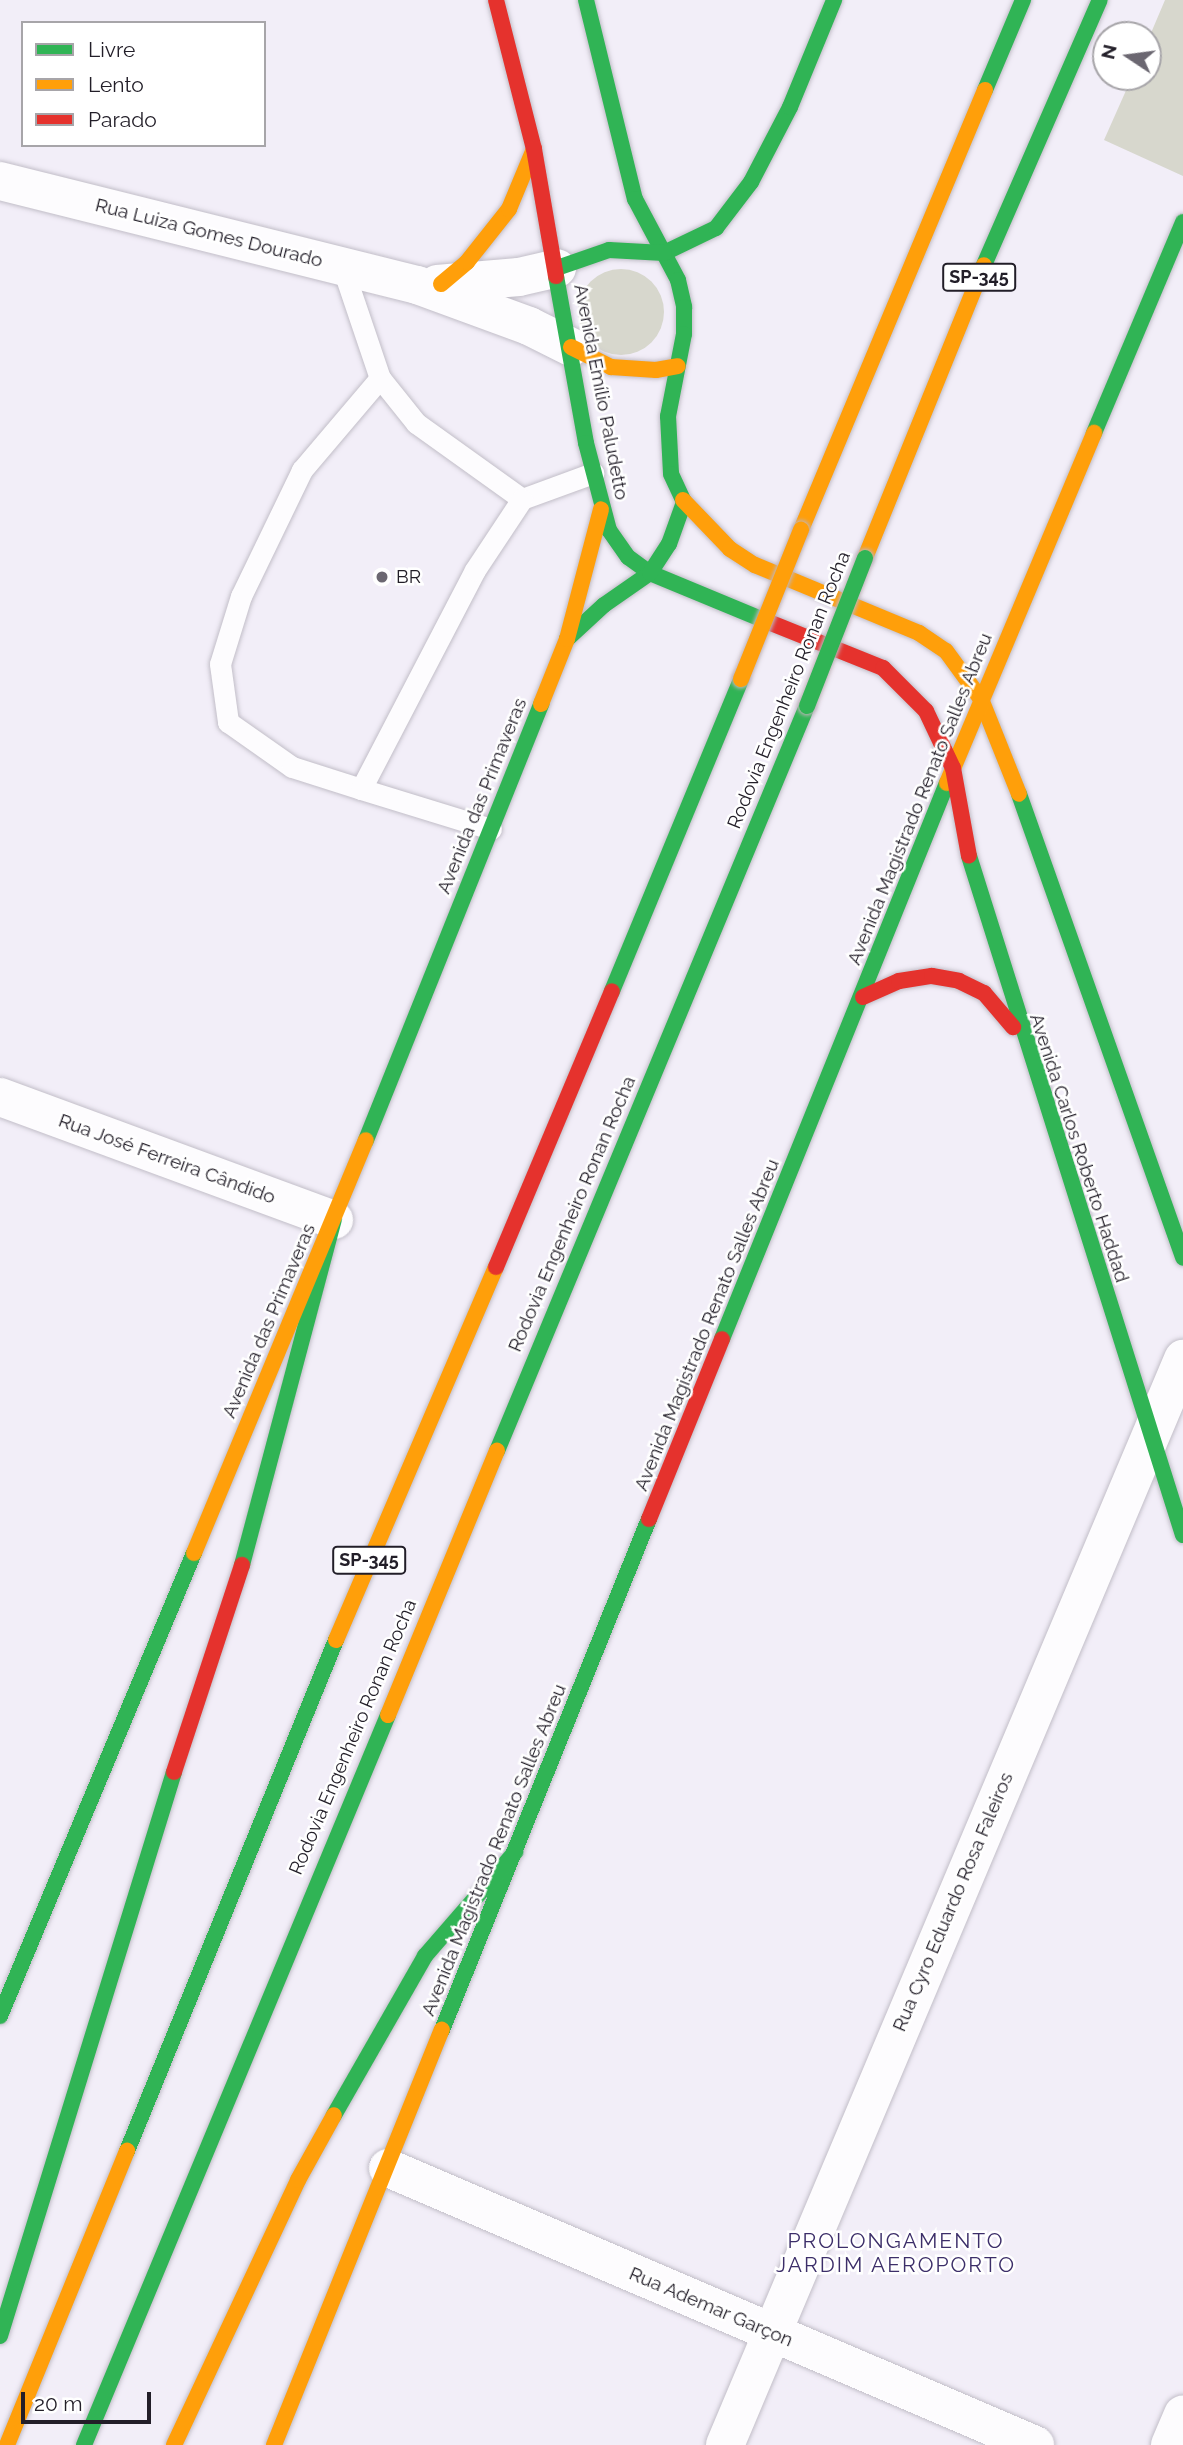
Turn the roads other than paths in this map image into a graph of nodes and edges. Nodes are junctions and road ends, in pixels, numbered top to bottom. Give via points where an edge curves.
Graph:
1 (496, 0) edge
2 (586, 0) edge
3 (834, 0) edge
4 (1023, 0) edge
5 (1100, 0) edge
6 (534, 149) junction
7 (0, 181) edge
8 (1182, 226) edge
9 (664, 253) junction
10 (342, 266) junction
11 (557, 268) junction
12 (429, 284) junction
13 (571, 346) junction
14 (678, 366) junction
15 (380, 378) junction
16 (593, 472) junction
17 (522, 499) junction
18 (684, 502) junction
19 (601, 509) junction
20 (650, 573) junction
21 (567, 639) junction
22 (981, 699) junction
23 (953, 768) junction
24 (361, 789) junction
25 (491, 829) junction
26 (863, 997) junction
27 (1023, 1040) junction
28 (0, 1097) edge
29 (1152, 1170) junction
30 (1176, 1182) dead end
31 (334, 1220) junction
32 (1183, 1258) edge
33 (1183, 1359) edge
34 (1150, 1437) junction
35 (1183, 1535) edge
36 (515, 1852) junction
37 (0, 2016) edge
38 (388, 2168) junction
39 (771, 2333) junction
40 (0, 2336) edge
41 (1183, 2415) edge
42 (7, 2445) edge
43 (84, 2445) edge
44 (174, 2445) edge
45 (274, 2445) edge
46 (725, 2445) edge
47 (1035, 2445) edge
48 (1170, 2445) edge

1 - 6 main road, Avenida Emílio Paludetto
2 - 9 main road via 635,199
3 - 9 main road via 790,107 751,182 716,228
4 - 42 main road, SP-345, bridge via 548,1146 326,1662
5 - 43 main road, Rodovia Engenheiro Ronan Rocha / SP-345, bridge via 996,235 807,706
6 - 11 main road, Avenida Emílio Paludetto
6 - 12 main road via 509,209 467,262
7 - 10 street, Rua Luiza Gomes Dourado
8 - 22 main road, Avenida Magistrado Renato Salles Abreu
9 - 11 main road via 609,250
9 - 14 main road via 678,280 684,307
10 - 12 street, Rua Luiza Gomes Dourado
10 - 15 lane
11 - 12 street, Rua Luiza Gomes Dourado via 519,277
11 - 13 main road, Avenida Emílio Paludetto
12 - 13 street, Rua Luiza Gomes Dourado
13 - 14 main road via 611,367 656,370
13 - 16 main road, Avenida Emílio Paludetto
14 - 18 main road via 666,448
15 - 17 lane via 416,423
15 - 24 lane via 302,470 241,597 220,664 228,722 292,767
16 - 17 lane
16 - 19 main road, Avenida Emílio Paludetto
17 - 24 lane via 475,570
18 - 20 main road via 669,544
18 - 22 main road via 709,531 755,565 919,633 946,651
19 - 20 main road, Avenida Emílio Paludetto via 618,545
19 - 21 main road, Avenida das Primaveras
20 - 21 main road, Avenida das Primaveras via 604,605
20 - 23 main road, Avenida Emílio Paludetto via 883,668 926,711
21 - 25 main road, Avenida das Primaveras
22 - 23 main road, Avenida Magistrado Renato Salles Abreu
22 - 29 main road
23 - 26 main road, Avenida Magistrado Renato Salles Abreu
23 - 27 main road, Avenida Carlos Roberto Haddad via 972,874
24 - 25 lane
25 - 31 main road, Avenida das Primaveras
26 - 27 main road via 899,981 932,976 959,981 984,993
26 - 36 main road, Avenida Magistrado Renato Salles Abreu
27 - 34 main road, Avenida Carlos Roberto Haddad
28 - 31 street, Rua José Ferreira Cândido
29 - 30 main road
29 - 32 main road
31 - 37 main road, Avenida das Primaveras
31 - 40 main road via 240,1571 119,1942
33 - 34 street, Rua Cyro Eduardo Rosa Faleiros
34 - 35 main road, Avenida Carlos Roberto Haddad
34 - 39 street, Rua Cyro Eduardo Rosa Faleiros
36 - 38 main road, Avenida Magistrado Renato Salles Abreu
36 - 44 main road via 425,1956 373,2044 298,2180
38 - 39 street, Rua Ademar Garçon
38 - 45 main road, Avenida Magistrado Renato Salles Abreu
39 - 46 street, Rua Cyro Eduardo Rosa Faleiros
39 - 47 street, Rua Ademar Garçon
41 - 48 street

